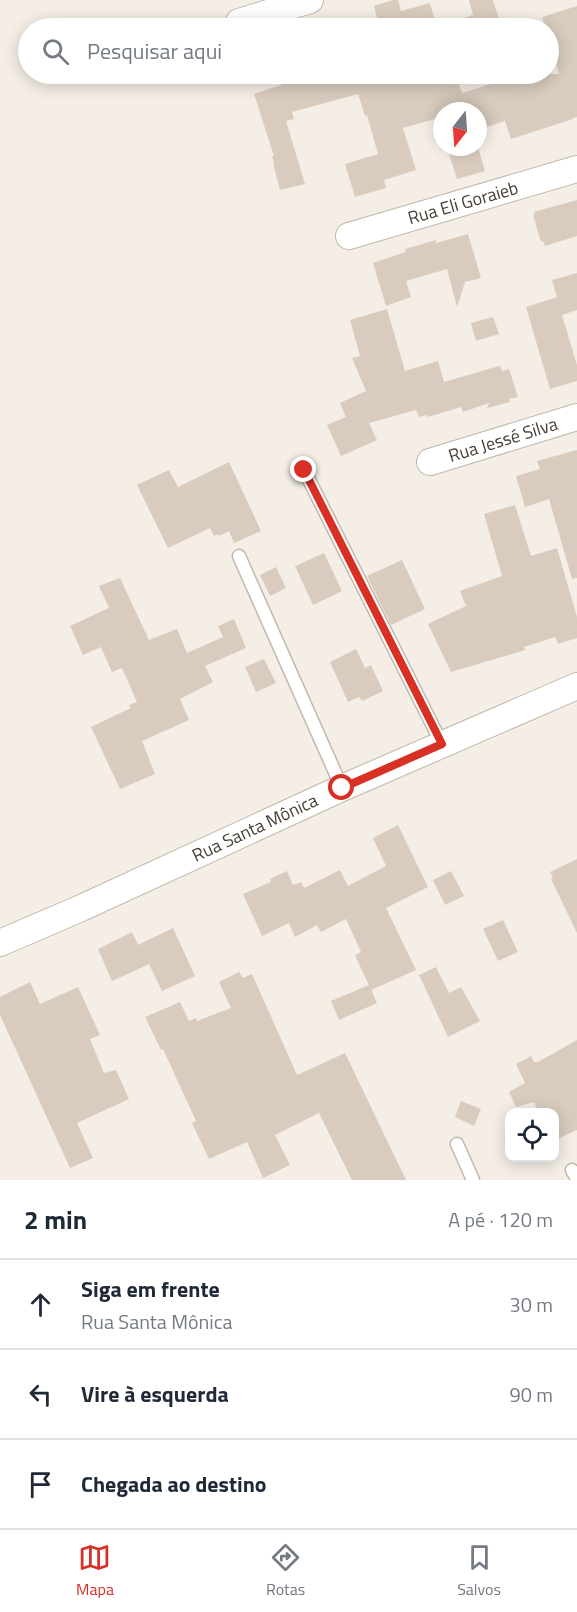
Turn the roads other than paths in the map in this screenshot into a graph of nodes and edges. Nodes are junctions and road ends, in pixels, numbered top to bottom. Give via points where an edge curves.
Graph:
1 (310, 0) edge
2 (252, 18) edge
3 (577, 169) edge
4 (349, 236) dead end
5 (577, 417) edge
6 (430, 462) dead end
7 (304, 470) dead end
8 (239, 555) dead end
9 (577, 686) edge
10 (442, 744) junction
11 (342, 788) junction
12 (0, 944) edge
13 (457, 1144) dead end
14 (473, 1180) edge

1 - 2 street
3 - 4 street, Rua Eli Goraieb
5 - 6 street, Rua Jessé Silva
7 - 10 lane
8 - 11 lane
9 - 10 street, Rua Santa Mônica
10 - 11 street, Rua Santa Mônica
11 - 12 street, Rua Santa Mônica
13 - 14 lane

